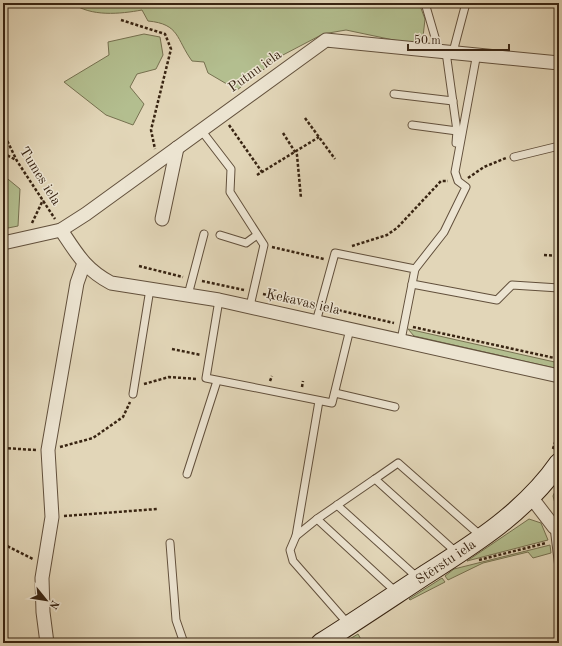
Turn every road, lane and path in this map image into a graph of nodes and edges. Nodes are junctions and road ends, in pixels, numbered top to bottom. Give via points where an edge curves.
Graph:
1 (6, 3) edge
2 (425, 3) edge
3 (466, 3) edge
4 (3, 5) edge
5 (3, 19) edge
6 (121, 20) dead end
7 (446, 52) junction
8 (477, 54) junction
9 (559, 63) edge
10 (394, 94) dead end
11 (453, 102) junction
12 (222, 115) junction
13 (305, 118) dead end
14 (412, 125) dead end
15 (202, 130) junction
16 (457, 131) junction
17 (3, 132) edge
18 (283, 133) dead end
19 (319, 137) junction
20 (559, 146) edge
21 (177, 148) junction
22 (295, 152) junction
23 (3, 153) edge
24 (514, 156) joint
25 (335, 159) dead end
26 (452, 160) dead end
27 (17, 161) junction
28 (157, 163) junction
29 (262, 172) junction
30 (257, 175) dead end
31 (458, 181) junction
32 (466, 187) junction
33 (301, 198) dead end
34 (43, 200) junction
35 (162, 219) dead end
36 (61, 230) junction
37 (204, 234) dead end
38 (220, 235) dead end
39 (257, 235) junction
40 (26, 237) junction
41 (3, 243) edge
42 (264, 245) junction
43 (334, 253) junction
44 (544, 255) dead end
45 (559, 256) edge
46 (333, 261) junction
47 (84, 263) junction
48 (139, 266) dead end
49 (415, 269) junction
50 (192, 279) junction
51 (412, 284) junction
52 (559, 288) edge
53 (150, 289) junction
54 (253, 292) junction
55 (188, 295) junction
56 (219, 300) junction
57 (250, 306) junction
58 (320, 307) junction
59 (316, 322) junction
60 (404, 325) junction
61 (350, 329) junction
62 (401, 340) junction
63 (172, 349) dead end
64 (209, 357) junction
65 (559, 359) edge
66 (207, 373) junction
67 (559, 376) edge
68 (217, 380) junction
69 (134, 390) junction
70 (335, 393) junction
71 (319, 401) junction
72 (395, 407) dead end
73 (3, 448) edge
74 (48, 450) junction
75 (559, 463) edge
76 (187, 474) dead end
77 (375, 479) junction
78 (531, 498) junction
79 (337, 505) junction
80 (157, 508) dead end
81 (52, 517) junction
82 (318, 519) junction
83 (556, 532) edge
84 (296, 536) junction
85 (482, 537) junction
86 (170, 543) dead end
87 (3, 544) edge
88 (458, 554) junction
89 (478, 560) dead end
90 (44, 564) junction
91 (559, 568) edge
92 (419, 580) junction
93 (398, 593) junction
94 (350, 624) junction
95 (47, 643) edge
96 (184, 643) edge
97 (321, 643) edge

1 - 4 path
1 - 5 path
2 - 7 lane
3 - 7 lane
6 - 28 path via 166,34 171,49 151,130
7 - 8 street, Putnu iela
7 - 11 lane
7 - 12 street, Putnu iela via 326,40
8 - 9 street, Putnu iela
8 - 31 lane via 455,172
10 - 11 lane
11 - 16 lane
12 - 15 street, Putnu iela
12 - 29 path
13 - 19 path
14 - 16 lane
15 - 21 street, Putnu iela
15 - 39 lane via 231,169 230,192
16 - 26 lane
17 - 27 path, Tumes iela
18 - 22 path
19 - 22 path
19 - 25 path
20 - 24 lane
21 - 28 street, Putnu iela
21 - 35 street
22 - 29 path
22 - 33 path
23 - 27 path
24 - 32 path via 484,167 467,179
27 - 34 path, Tumes iela
28 - 36 street, Putnu iela
29 - 30 path
31 - 32 lane
31 - 43 path via 441,181 387,235
32 - 49 lane via 444,232
34 - 36 path, Tumes iela
34 - 40 path
36 - 40 street, Putnu iela
36 - 47 street, Ķekavas iela
37 - 50 lane
38 - 39 lane via 246,244
39 - 42 lane
40 - 41 street, Putnu iela
42 - 46 path
42 - 54 lane
43 - 46 lane
43 - 49 lane
44 - 45 path
46 - 58 lane
47 - 53 street, Ķekavas iela via 95,275 112,283
47 - 74 street via 77,283
48 - 50 path
49 - 51 lane
50 - 54 path
50 - 55 lane
51 - 52 lane via 497,300 512,285
51 - 60 lane
53 - 55 street, Ķekavas iela
53 - 69 lane
54 - 57 lane
54 - 58 path
55 - 56 street, Ķekavas iela
56 - 57 street, Ķekavas iela
56 - 64 lane
57 - 59 street, Ķekavas iela
58 - 59 lane
58 - 60 path
59 - 61 street, Ķekavas iela
60 - 62 lane
60 - 65 path
61 - 62 street, Ķekavas iela
61 - 70 lane
62 - 67 street, Ķekavas iela
63 - 64 path
64 - 66 lane
66 - 68 lane via 206,378
66 - 69 path via 196,380 169,377
68 - 71 lane
68 - 76 lane
69 - 74 path via 123,417 93,438
70 - 71 lane via 332,402
70 - 72 lane
71 - 84 lane
73 - 74 path
74 - 81 street
75 - 78 main road, Stērstu iela
77 - 79 lane
77 - 85 lane via 398,464
77 - 88 lane
78 - 83 street
78 - 85 main road, Stērstu iela
79 - 82 lane
79 - 92 lane
80 - 81 path
81 - 90 street
82 - 84 lane
82 - 93 lane
83 - 89 path
83 - 91 lane
84 - 94 lane via 290,550 292,561
85 - 88 main road, Stērstu iela
86 - 96 lane via 176,620
87 - 90 path
88 - 92 main road, Stērstu iela
90 - 95 street via 43,612
92 - 93 main road, Stērstu iela
93 - 94 main road, Stērstu iela
94 - 97 main road, Stērstu iela

